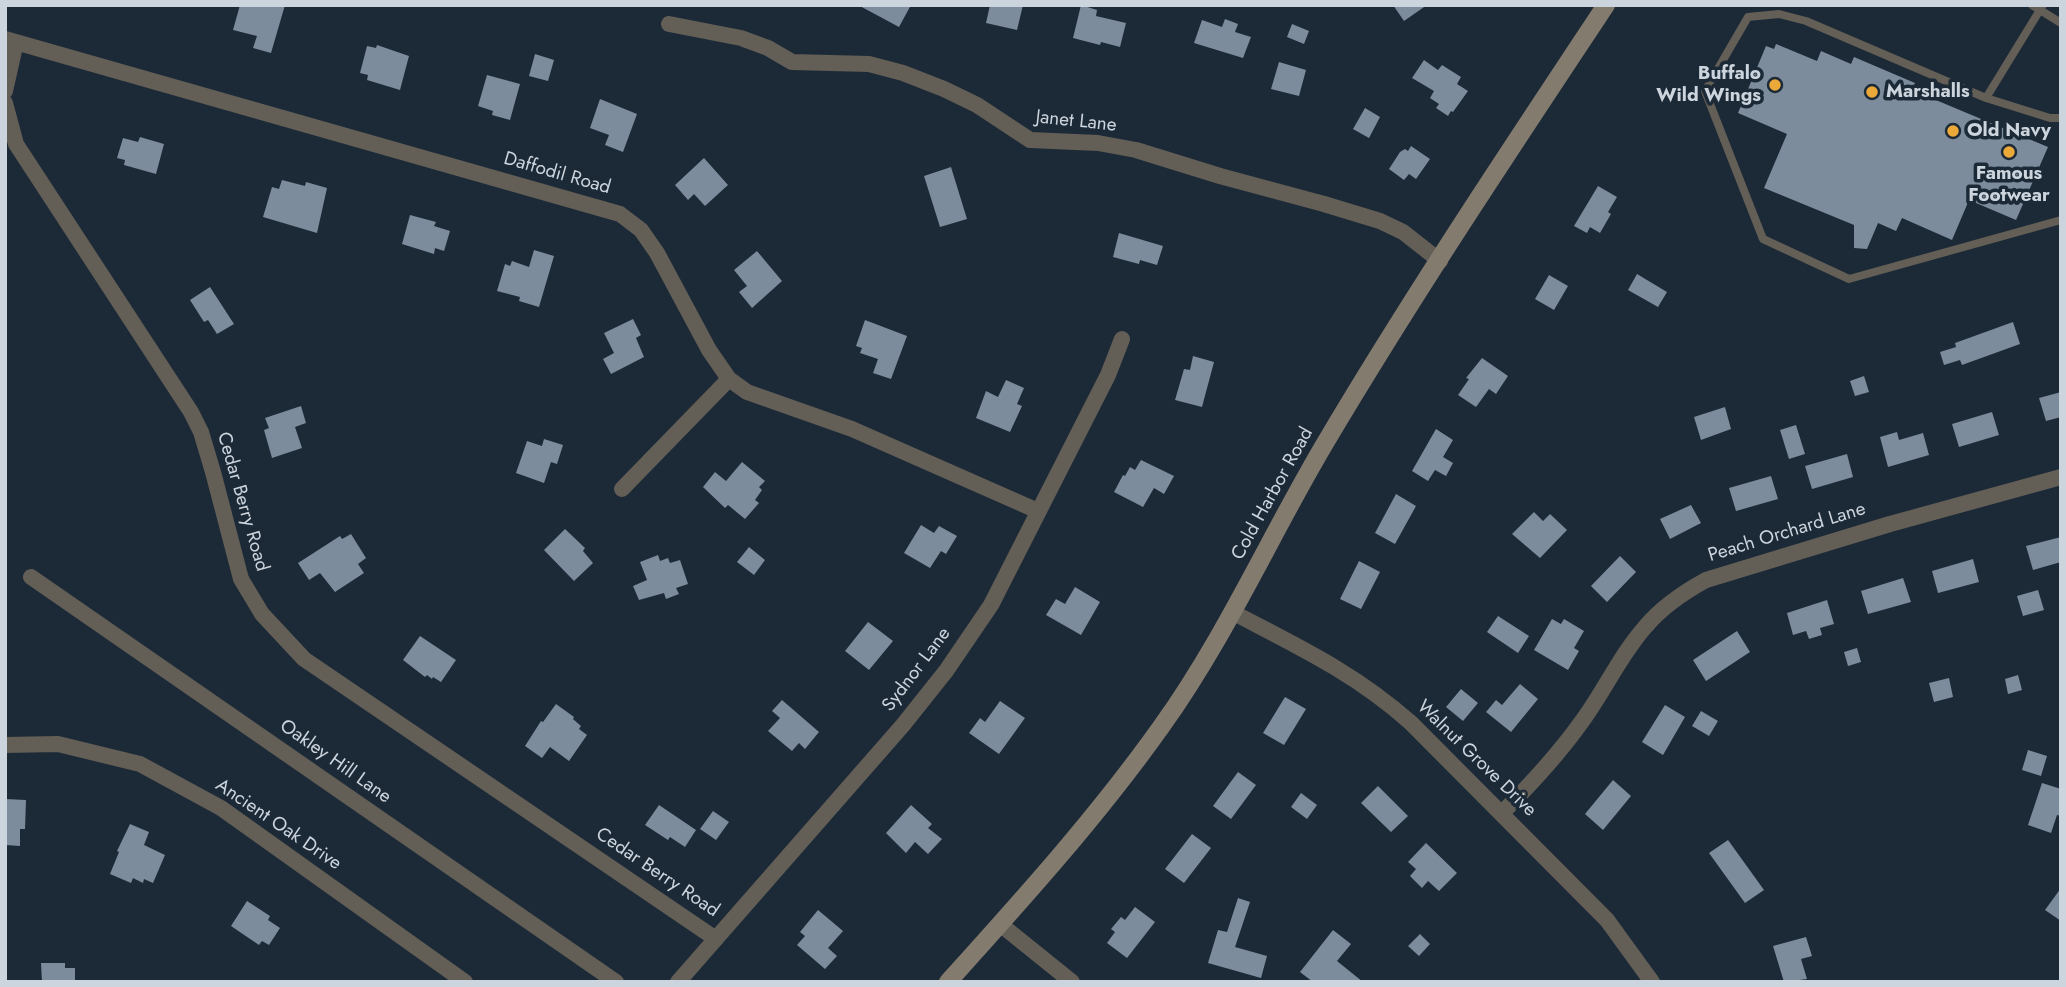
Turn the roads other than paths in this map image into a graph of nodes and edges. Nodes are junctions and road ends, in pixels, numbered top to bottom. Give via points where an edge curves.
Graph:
1 (1606, 5) edge
2 (2032, 5) edge
3 (2042, 8) edge
4 (2061, 23) edge
5 (669, 24) dead end
6 (11, 40) edge
7 (5, 91) edge
8 (1986, 98) junction
9 (5, 103) edge
10 (2061, 118) edge
11 (2061, 220) edge
12 (1440, 261) junction
13 (1122, 339) dead end
14 (729, 379) junction
15 (2061, 477) edge
16 (622, 489) dead end
17 (1038, 512) junction
18 (31, 577) dead end
19 (1232, 612) junction
20 (5, 745) edge
21 (1502, 813) junction
22 (1000, 924) junction
23 (716, 939) junction
24 (466, 982) edge
25 (616, 982) edge
26 (678, 982) edge
27 (948, 982) edge
28 (1072, 982) edge
29 (1652, 982) edge

1 - 12 main road, Cold Harbor Road
2 - 3 lane
3 - 4 lane
3 - 8 lane
5 - 12 street, Janet Lane via 741,38 792,62 869,64 903,73 977,105 1030,140 1136,150 1324,204 1381,221
6 - 7 street
6 - 14 street, Daffodil Road via 620,214 641,230 657,253
8 - 10 lane
8 - 11 lane via 1806,21 1779,14 1748,18 1705,91 1763,239 1849,279
9 - 23 street, Cedar Berry Road via 16,144 196,422 241,579 262,614 304,659
12 - 19 main road, Cold Harbor Road via 1323,447
13 - 17 street, Sydnor Lane
14 - 16 street
14 - 17 street, Daffodil Road via 758,397 852,429
15 - 21 street, Peach Orchard Lane via 1890,524 1691,588 1647,625 1579,726
17 - 23 street, Sydnor Lane via 991,605 946,671
18 - 25 street, Oakley Hill Lane
19 - 21 street, Walnut Grove Drive via 1351,676 1382,698
19 - 22 main road, Cold Harbor Road via 1162,726
20 - 24 street, Ancient Oak Drive via 58,744 140,764 221,808
21 - 29 street, Walnut Grove Drive via 1607,919
22 - 27 main road, Cold Harbor Road
22 - 28 street
23 - 26 street, Sydnor Lane

